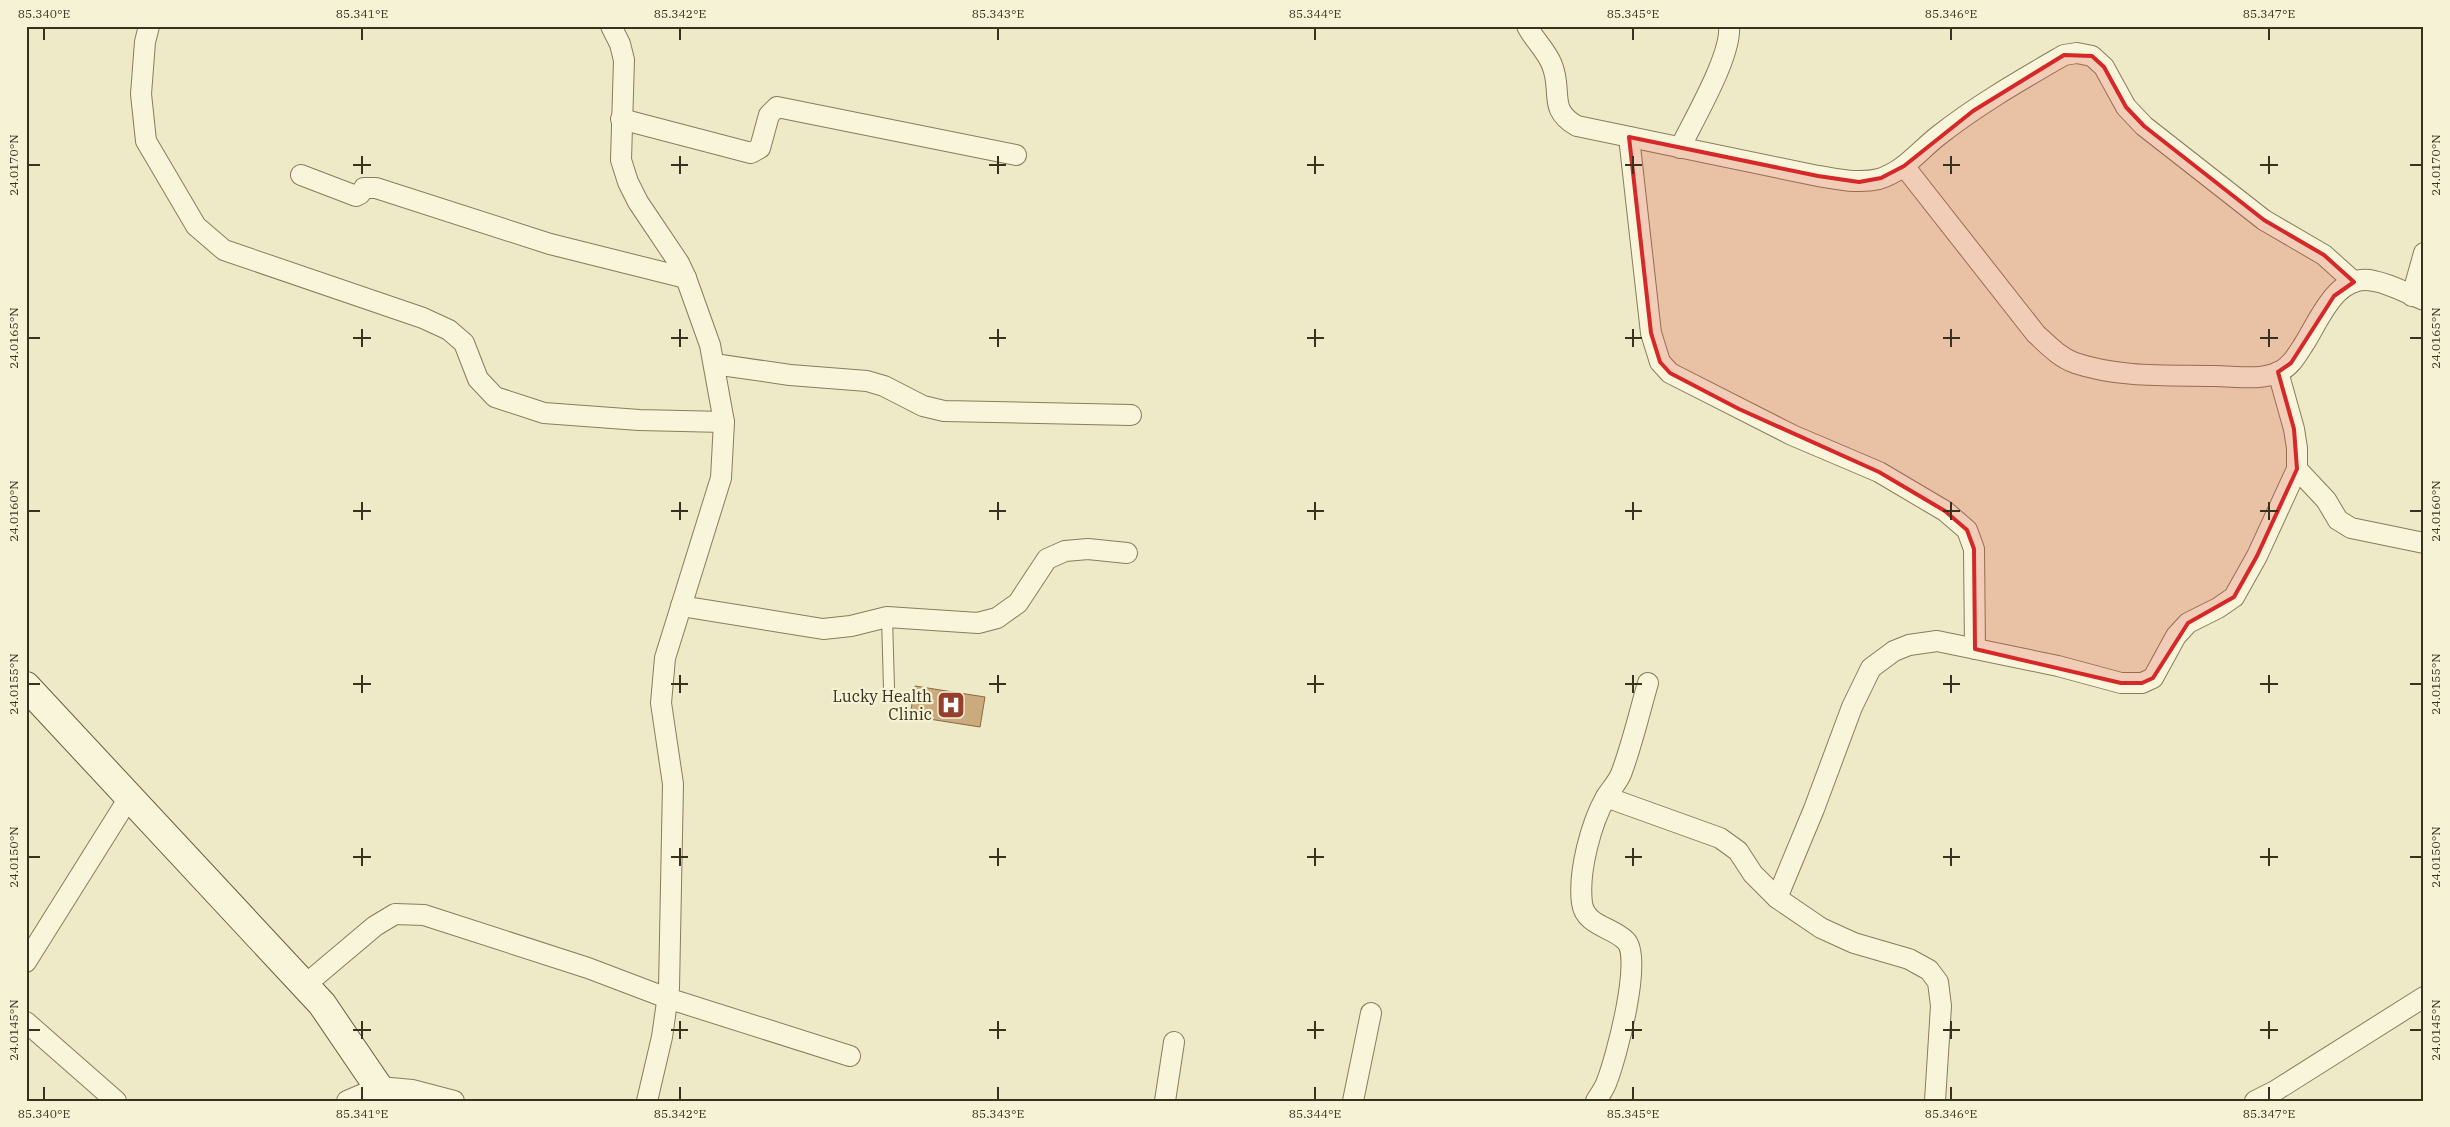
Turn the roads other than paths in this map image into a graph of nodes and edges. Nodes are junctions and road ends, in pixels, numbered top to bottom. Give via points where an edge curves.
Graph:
1 (150, 26) edge
2 (611, 26) edge
3 (1527, 26) edge
4 (1728, 26) edge
5 (621, 119) junction
6 (1629, 137) junction
7 (1680, 148) junction
8 (1016, 155) dead end
9 (1904, 166) junction
10 (301, 175) dead end
11 (2424, 253) edge
12 (686, 278) junction
13 (2354, 282) junction
14 (2418, 298) edge
15 (714, 364) junction
16 (2278, 372) junction
17 (1131, 415) dead end
18 (724, 422) junction
19 (2298, 469) junction
20 (2424, 543) edge
21 (1127, 553) dead end
22 (681, 606) junction
23 (887, 617) junction
24 (1975, 649) junction
25 (1648, 684) dead end
26 (26, 686) edge
27 (889, 688) dead end
28 (130, 796) junction
29 (1606, 797) junction
30 (1777, 898) junction
31 (26, 962) edge
32 (305, 985) junction
33 (2424, 997) edge
34 (667, 998) junction
35 (1371, 1013) dead end
36 (26, 1022) edge
37 (1174, 1042) dead end
38 (850, 1056) dead end
39 (384, 1094) edge
40 (116, 1101) edge
41 (347, 1101) edge
42 (454, 1101) edge
43 (647, 1101) edge
44 (1165, 1101) edge
45 (1353, 1101) edge
46 (1596, 1101) edge
47 (1935, 1101) edge
48 (2255, 1101) edge

1 - 18 street via 145,42 141,94 146,141 196,226 224,250 423,318 449,330 464,343 478,379 495,397 544,412 639,420
2 - 5 street via 624,60
3 - 6 street via 1552,64 1558,84 1558,106 1564,118 1577,126
4 - 7 street via 1730,37 1720,63
5 - 8 street via 751,153 760,148 773,109 784,107
5 - 12 street via 621,160 628,182
6 - 7 street
6 - 24 street via 1651,333 1660,362 1670,373 1739,409 1879,472 1945,511 1967,530 1974,549
7 - 9 street via 1859,182 1881,178
9 - 13 street via 1973,111 2064,55 2092,56 2104,67 2126,107 2144,126 2264,220 2324,255
9 - 16 street via 2036,334 2054,352 2075,362 2142,375 2257,377
10 - 12 street via 356,196 364,188 376,188 550,244
11 - 14 street
12 - 15 street
13 - 14 street via 2362,279 2375,281
13 - 16 street via 2334,296 2291,363
15 - 17 street via 790,375 867,381 923,406 944,411
15 - 18 street
16 - 19 street via 2298,448
18 - 22 street via 721,478
19 - 20 street via 2326,500 2338,520 2351,528
19 - 24 street via 2234,597 2188,623 2176,636 2153,678 2142,684 2121,684 2058,666
21 - 23 street via 1088,549 1065,551 1047,559 1018,603 997,618 978,623
22 - 23 street via 823,629
22 - 34 street via 665,658 661,702 673,784
23 - 27 lane
24 - 30 street via 1937,641 1909,645 1894,651 1871,668 1852,707
25 - 29 street via 1627,758
26 - 28 main road
28 - 31 street
28 - 32 main road
29 - 30 street via 1720,838 1738,851 1753,874
29 - 46 street via 1584,863 1582,903 1592,920 1626,941 1632,958 1626,1015 1607,1083
30 - 47 street via 1821,928 1854,943 1909,959 1929,970 1938,982 1941,1006
32 - 34 street via 375,926 395,914 408,913 424,915 588,968
32 - 39 main road via 322,1004
33 - 48 street
34 - 38 street
34 - 43 street via 662,1037
35 - 45 street
36 - 40 street
37 - 44 street
39 - 41 street
39 - 42 street via 412,1090

